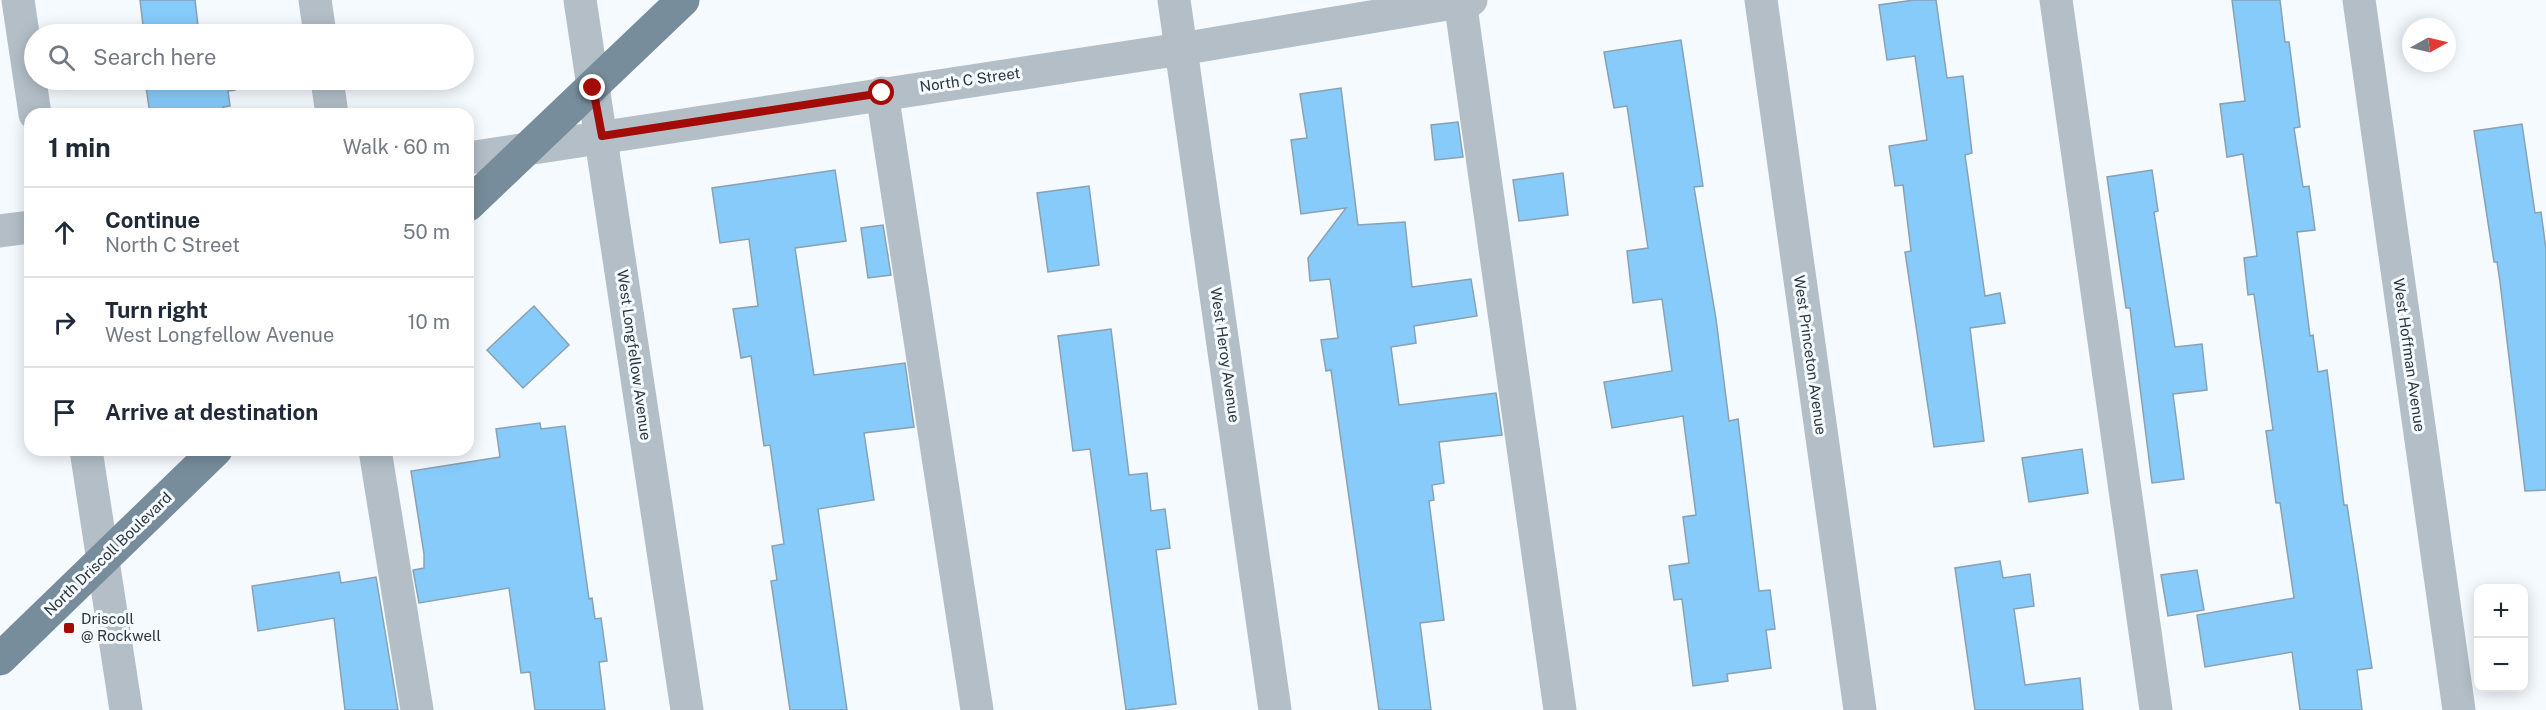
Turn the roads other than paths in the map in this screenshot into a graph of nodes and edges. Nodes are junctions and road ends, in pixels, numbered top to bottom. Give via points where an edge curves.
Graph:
1 (18, 0) edge
2 (315, 0) edge
3 (580, 0) edge
4 (683, 0) edge
5 (1174, 0) edge
6 (1761, 0) edge
7 (2056, 0) edge
8 (2359, 0) edge
9 (1464, 1) edge
10 (319, 24) edge
11 (24, 40) edge
12 (1181, 49) junction
13 (593, 88) junction
14 (31, 90) edge
15 (328, 90) edge
16 (882, 93) junction
17 (34, 108) edge
18 (331, 108) edge
19 (602, 136) junction
20 (525, 150) junction
21 (474, 157) edge
22 (474, 199) edge
23 (24, 227) edge
24 (0, 231) edge
25 (87, 456) edge
26 (210, 456) edge
27 (376, 456) edge
28 (103, 559) junction
29 (0, 659) edge
30 (126, 710) edge
31 (417, 710) edge
32 (687, 710) edge
33 (977, 710) edge
34 (1275, 710) edge
35 (1560, 710) edge
36 (1860, 710) edge
37 (2156, 710) edge
38 (2459, 710) edge

1 - 11 street
2 - 10 street
3 - 13 street, West Longfellow Avenue
4 - 13 main road
5 - 12 street, West Heroy Avenue
6 - 36 street, West Princeton Avenue
7 - 37 street
8 - 38 street, West Hoffman Avenue
9 - 12 street, North C Street
9 - 35 street
12 - 16 street, North C Street
12 - 34 street, West Heroy Avenue
13 - 19 street, West Longfellow Avenue
13 - 20 main road
14 - 17 street
15 - 18 street
16 - 19 street, North C Street
16 - 33 street
19 - 20 street, North C Street
19 - 32 street, West Longfellow Avenue
20 - 21 street, North C Street
20 - 22 main road
23 - 24 street
25 - 28 street
26 - 28 main road, North Driscoll Boulevard
27 - 31 street
28 - 29 main road, North Driscoll Boulevard
28 - 30 street

